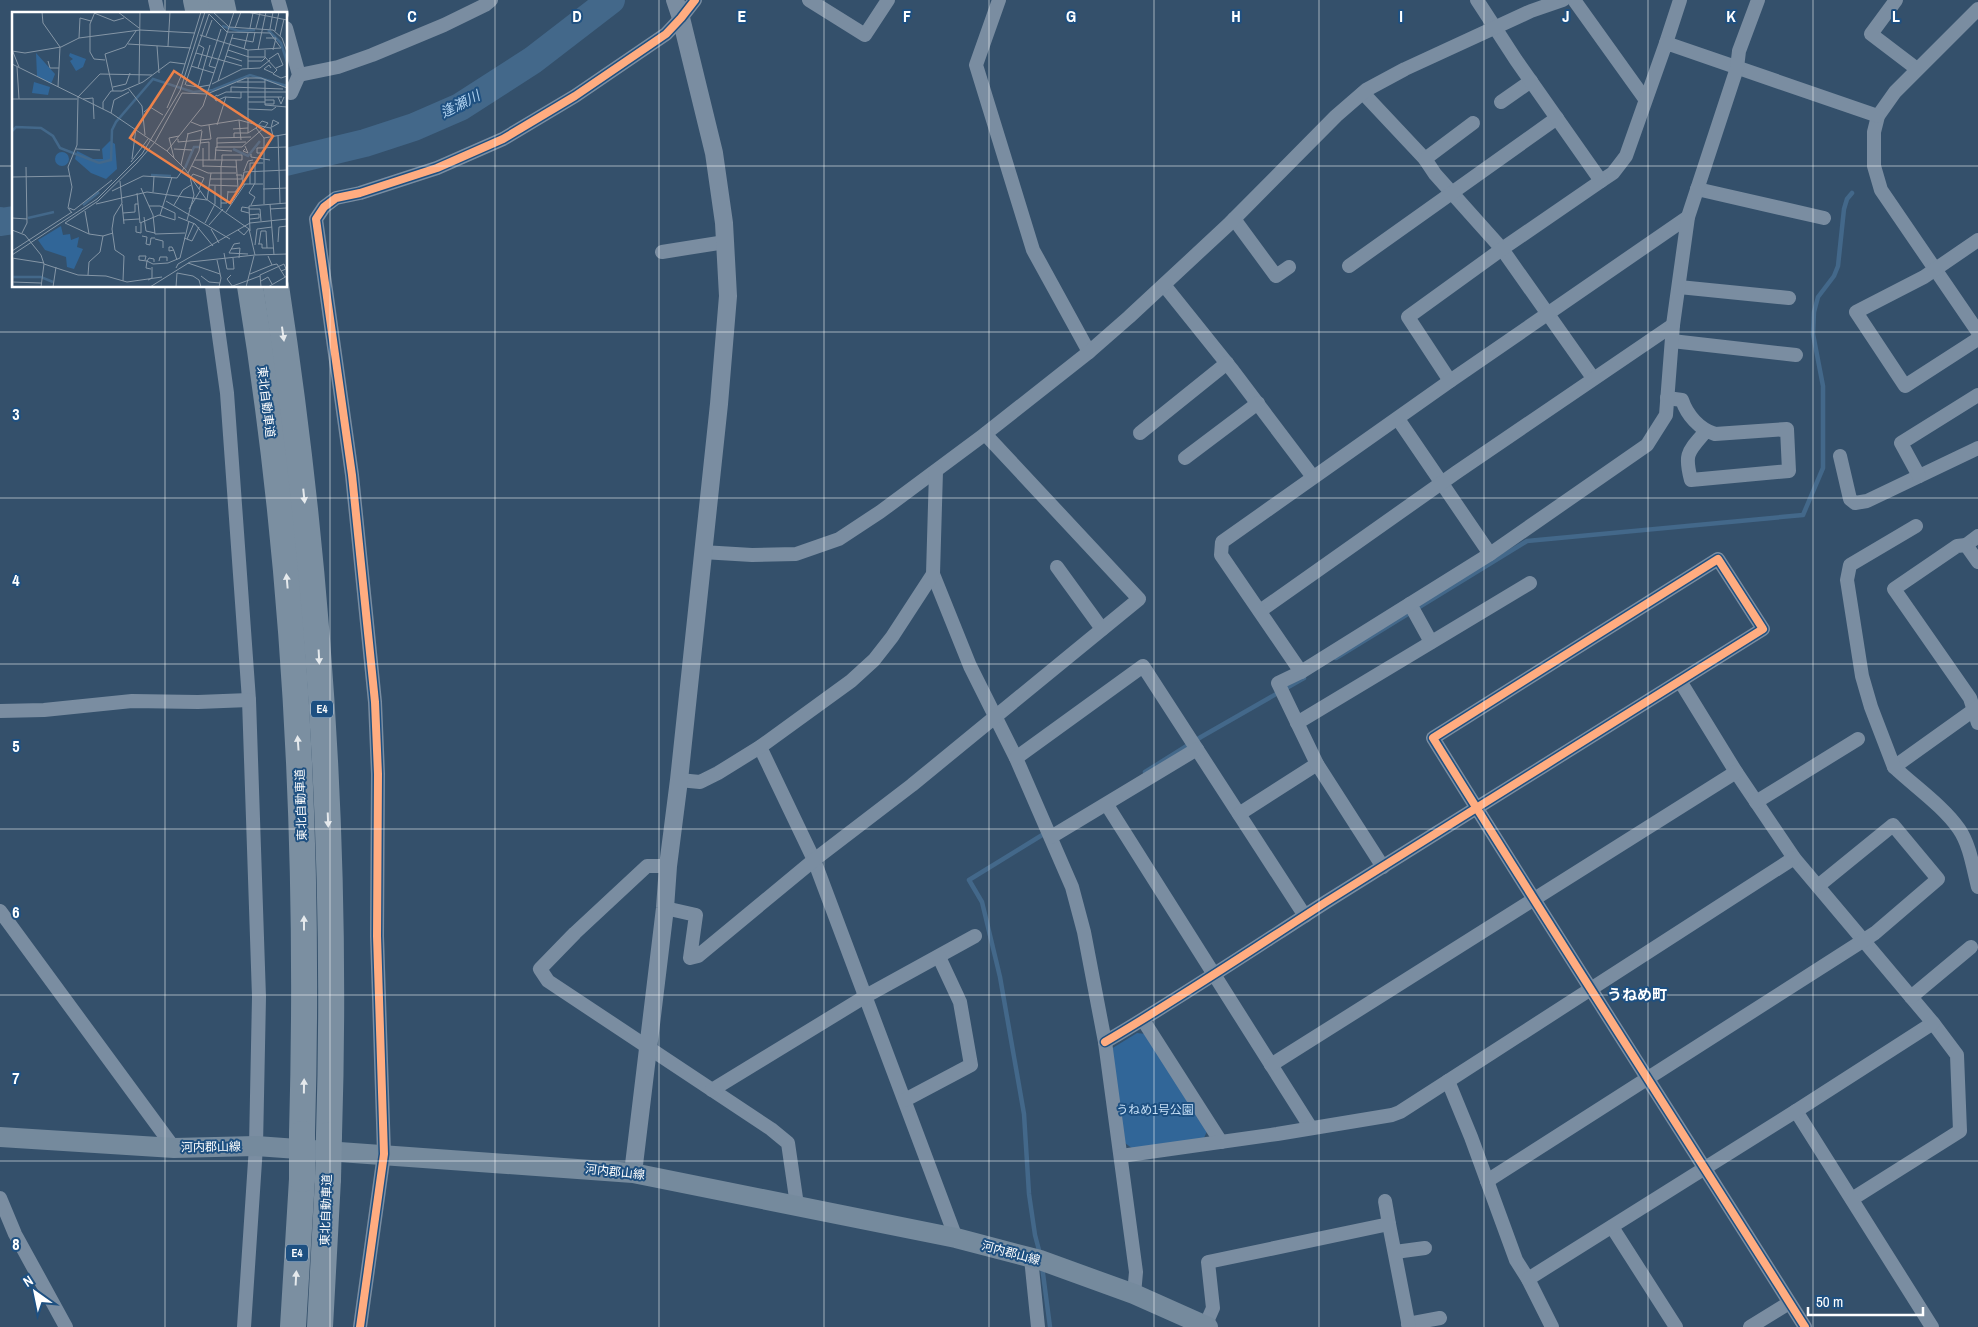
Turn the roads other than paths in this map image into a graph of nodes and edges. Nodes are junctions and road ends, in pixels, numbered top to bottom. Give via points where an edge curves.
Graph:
1 (695, 0) edge
2 (809, 0) edge
3 (888, 0) edge
4 (999, 0) edge
5 (1477, 0) edge
6 (1563, 0) edge
7 (1574, 0) edge
8 (1680, 0) edge
9 (1758, 0) edge
10 (1896, 0) edge
11 (486, 2) edge
12 (678, 9) edge
13 (1978, 9) edge
14 (1495, 28) junction
15 (288, 35) edge
16 (1666, 43) junction
17 (1736, 68) junction
18 (1917, 69) junction
19 (299, 75) junction
20 (1531, 81) junction
21 (1363, 92) junction
22 (291, 93) dead end
23 (1645, 99) junction
24 (1501, 102) dead end
25 (1878, 116) junction
26 (1557, 118) junction
27 (1473, 123) dead end
28 (1425, 159) junction
29 (1601, 181) junction
30 (1697, 189) junction
31 (1452, 192) junction
32 (1688, 217) junction
33 (1824, 218) dead end
34 (1234, 219) junction
35 (1978, 240) edge
36 (725, 242) junction
37 (1502, 249) junction
38 (662, 252) dead end
39 (1349, 266) dead end
40 (1289, 267) dead end
41 (1935, 270) junction
42 (1164, 285) junction
43 (1678, 287) junction
44 (212, 288) edge
45 (250, 288) edge
46 (276, 288) edge
47 (1789, 298) dead end
48 (1549, 314) junction
49 (1673, 325) junction
50 (1978, 332) edge
51 (1978, 339) edge
52 (1672, 341) junction
53 (1089, 352) junction
54 (1796, 355) dead end
55 (1227, 363) junction
56 (1593, 378) junction
57 (1450, 381) junction
58 (1978, 395) edge
59 (1667, 398) junction
60 (1258, 403) junction
61 (1398, 419) junction
62 (1706, 432) junction
63 (1140, 433) dead end
64 (985, 434) junction
65 (1978, 448) edge
66 (1840, 456) dead end
67 (1186, 458) dead end
68 (936, 471) junction
69 (1919, 476) junction
70 (1313, 477) junction
71 (1442, 482) junction
72 (1916, 526) dead end
73 (1978, 536) edge
74 (1966, 544) junction
75 (702, 552) junction
76 (1490, 554) junction
77 (1978, 562) edge
78 (1057, 567) dead end
79 (933, 574) junction
80 (1530, 583) dead end
81 (1410, 604) junction
82 (1260, 611) junction
83 (1102, 630) junction
84 (1431, 642) junction
85 (1301, 672) junction
86 (1680, 681) junction
87 (249, 700) junction
88 (0, 711) edge
89 (1977, 713) edge
90 (995, 717) junction
91 (1297, 723) junction
92 (1858, 739) dead end
93 (760, 747) junction
94 (1197, 748) junction
95 (1016, 758) junction
96 (1317, 764) junction
97 (1894, 767) junction
98 (1736, 772) junction
99 (679, 780) junction
100 (1756, 802) junction
101 (1107, 805) junction
102 (1477, 809) junction
103 (1239, 814) junction
104 (1050, 837) junction
105 (1794, 858) junction
106 (814, 860) junction
107 (668, 866) junction
108 (1382, 867) junction
109 (1978, 883) edge
110 (1818, 886) junction
111 (1534, 899) junction
112 (665, 908) junction
113 (0, 911) edge
114 (1304, 916) junction
115 (974, 936) dead end
116 (1863, 939) junction
117 (1971, 947) dead end
118 (939, 957) junction
119 (1214, 974) junction
120 (1592, 989) junction
121 (866, 996) junction
122 (1911, 997) junction
123 (1143, 1020) junction
124 (1933, 1023) junction
125 (1106, 1042) junction
126 (648, 1048) junction
127 (1272, 1065) junction
128 (1648, 1076) junction
129 (1448, 1081) junction
130 (712, 1090) junction
131 (905, 1100) junction
132 (1796, 1111) junction
133 (1311, 1128) junction
134 (0, 1137) edge
135 (1221, 1142) junction
136 (256, 1146) junction
137 (174, 1148) junction
138 (384, 1154) junction
139 (1121, 1156) junction
140 (1705, 1168) junction
141 (633, 1173) junction
142 (1487, 1180) junction
143 (0, 1198) edge
144 (1852, 1199) junction
145 (1385, 1201) dead end
146 (797, 1204) junction
147 (1389, 1224) junction
148 (1612, 1226) junction
149 (956, 1238) junction
150 (1425, 1248) dead end
151 (1395, 1252) junction
152 (1040, 1261) junction
153 (1528, 1279) junction
154 (1134, 1294) junction
155 (1789, 1303) junction
156 (1440, 1318) dead end
157 (1200, 1325) edge
158 (1408, 1326) edge
159 (66, 1327) edge
160 (244, 1327) edge
161 (293, 1327) edge
162 (320, 1327) edge
163 (360, 1327) edge
164 (1038, 1327) edge
165 (1552, 1327) edge
166 (1676, 1327) edge
167 (1750, 1327) edge
168 (1805, 1327) edge
169 (1932, 1327) edge

1 - 12 street
2 - 3 street via 865,35
4 - 53 street via 976,65 1033,250
5 - 14 street
6 - 14 street
7 - 23 street
8 - 16 street
9 - 17 street
10 - 18 street via 1870,34
11 - 19 street via 372,54 338,67
12 - 36 street via 714,152
12 - 138 street via 666,34 575,96 503,139 437,168 336,198 316,219 352,475 374,702
13 - 18 street
14 - 20 street
14 - 21 street
15 - 19 street
16 - 17 street
16 - 23 street
17 - 25 street
17 - 30 street
18 - 25 street
19 - 22 street
20 - 24 street
20 - 26 street
21 - 28 street
21 - 34 street
23 - 29 street via 1626,156 1613,173
25 - 41 street via 1874,132 1874,166 1881,190
26 - 29 street
26 - 31 street
27 - 28 street
28 - 31 street
29 - 37 street
30 - 32 street
30 - 33 street
31 - 37 street
31 - 39 street
32 - 43 street
32 - 48 street
34 - 40 street via 1276,276
34 - 42 street
35 - 41 street
36 - 38 street
36 - 75 street via 728,296
37 - 48 street
37 - 57 street via 1408,317
41 - 50 street
41 - 51 street via 1856,312 1905,386
42 - 53 street
42 - 55 street
43 - 47 street
43 - 49 street
44 - 87 street via 227,393
161 -> 45 highway, 東北自動車道 / E4, bridge via 302,1179 305,1049 301,790 285,564
46 -> 162 highway, 東北自動車道 / E4, bridge via 296,421 319,657 330,887 331,1048
48 - 56 street
48 - 57 street
49 - 52 street
49 - 56 street
52 - 54 street
52 - 59 street
53 - 64 street
55 - 60 street
55 - 63 street
56 - 71 street
57 - 61 street
58 - 69 street via 1901,443
59 - 62 street via 1682,400 1686,412
59 - 76 street via 1666,415 1647,445
60 - 67 street
60 - 70 street
61 - 70 street
61 - 71 street
62 - 62 street via 1787,429 1789,471 1691,480 1687,464 1689,450
64 - 68 street
64 - 83 street via 1139,599
65 - 69 street
66 - 69 street via 1850,498 1855,503 1867,501
68 - 75 street via 839,539 796,554
68 - 79 street
70 - 82 street via 1222,542 1221,555
71 - 76 street
71 - 82 street
72 - 97 street via 1850,565 1847,580 1862,676
73 - 74 street
74 - 77 street
74 - 89 street via 1957,546 1894,589 1970,698
75 - 99 street
76 - 81 street
78 - 83 street
79 - 90 street via 970,666
79 - 93 street via 874,660 852,681
80 - 84 street
81 - 84 street
81 - 85 street
82 - 85 street
83 - 90 street
84 - 91 street
85 - 91 street via 1278,683
86 - 98 street
86 - 102 street
86 - 102 street via 1763,629 1718,559 1433,738
87 - 88 street via 132,701
87 - 136 street via 259,997
89 - 97 street
90 - 95 street
90 - 106 street
91 - 96 street
92 - 100 street
93 - 99 street via 700,782
93 - 106 street
94 - 95 street via 1142,666
94 - 101 street
94 - 103 street
95 - 104 street
96 - 103 street
96 - 108 street
97 - 109 street via 1959,829
98 - 100 street
98 - 111 street
99 - 107 street
100 - 105 street
101 - 104 street
101 - 119 street
102 - 108 street
102 - 111 street
103 - 114 street
104 - 125 street via 1072,887
105 - 110 street
105 - 120 street
106 - 112 street via 698,956 690,958 696,915
106 - 121 street
107 - 112 street
107 - 126 street via 648,866 540,969 548,981
108 - 114 street
110 - 116 street
110 - 116 street via 1893,825 1938,879 1875,933
111 - 120 street
111 - 127 street
112 - 126 street
113 - 137 street
114 - 119 street
115 - 118 street
116 - 122 street
116 - 128 street
117 - 122 street
118 - 121 street
118 - 131 street via 960,1002 971,1064
119 - 123 street
119 - 127 street
120 - 128 street
120 - 129 street
121 - 130 street
121 - 131 street
122 - 124 street
123 - 125 street
123 - 135 street
124 - 132 street
124 - 144 street via 1957,1055 1960,1131
125 - 139 street
126 - 130 street
126 - 141 street
127 - 133 street
128 - 140 street
128 - 142 street
129 - 133 street via 1392,1115
129 - 142 street
130 - 146 street via 788,1143
131 - 149 street
132 - 140 street
132 - 144 street
133 - 135 street
134 - 137 main road, 河内郡山線
135 - 139 street
136 - 137 main road, 河内郡山線
136 - 138 main road, 河内郡山線
136 - 160 street
138 - 141 main road, 河内郡山線
138 - 163 street
139 - 154 street via 1136,1272
140 - 148 street
140 - 155 street
141 - 146 main road, 河内郡山線
142 - 153 street via 1516,1260
143 - 159 street via 15,1234
144 - 169 street
145 - 147 street
146 - 149 main road, 河内郡山線
147 - 151 street
147 - 157 street via 1208,1262 1213,1308
148 - 153 street
148 - 166 street
149 - 152 main road, 河内郡山線
150 - 151 street
151 - 158 street
152 - 154 main road, 河内郡山線
152 - 164 street
153 - 165 street
154 - 157 main road, 河内郡山線
155 - 167 street
155 - 168 street
156 - 158 street

